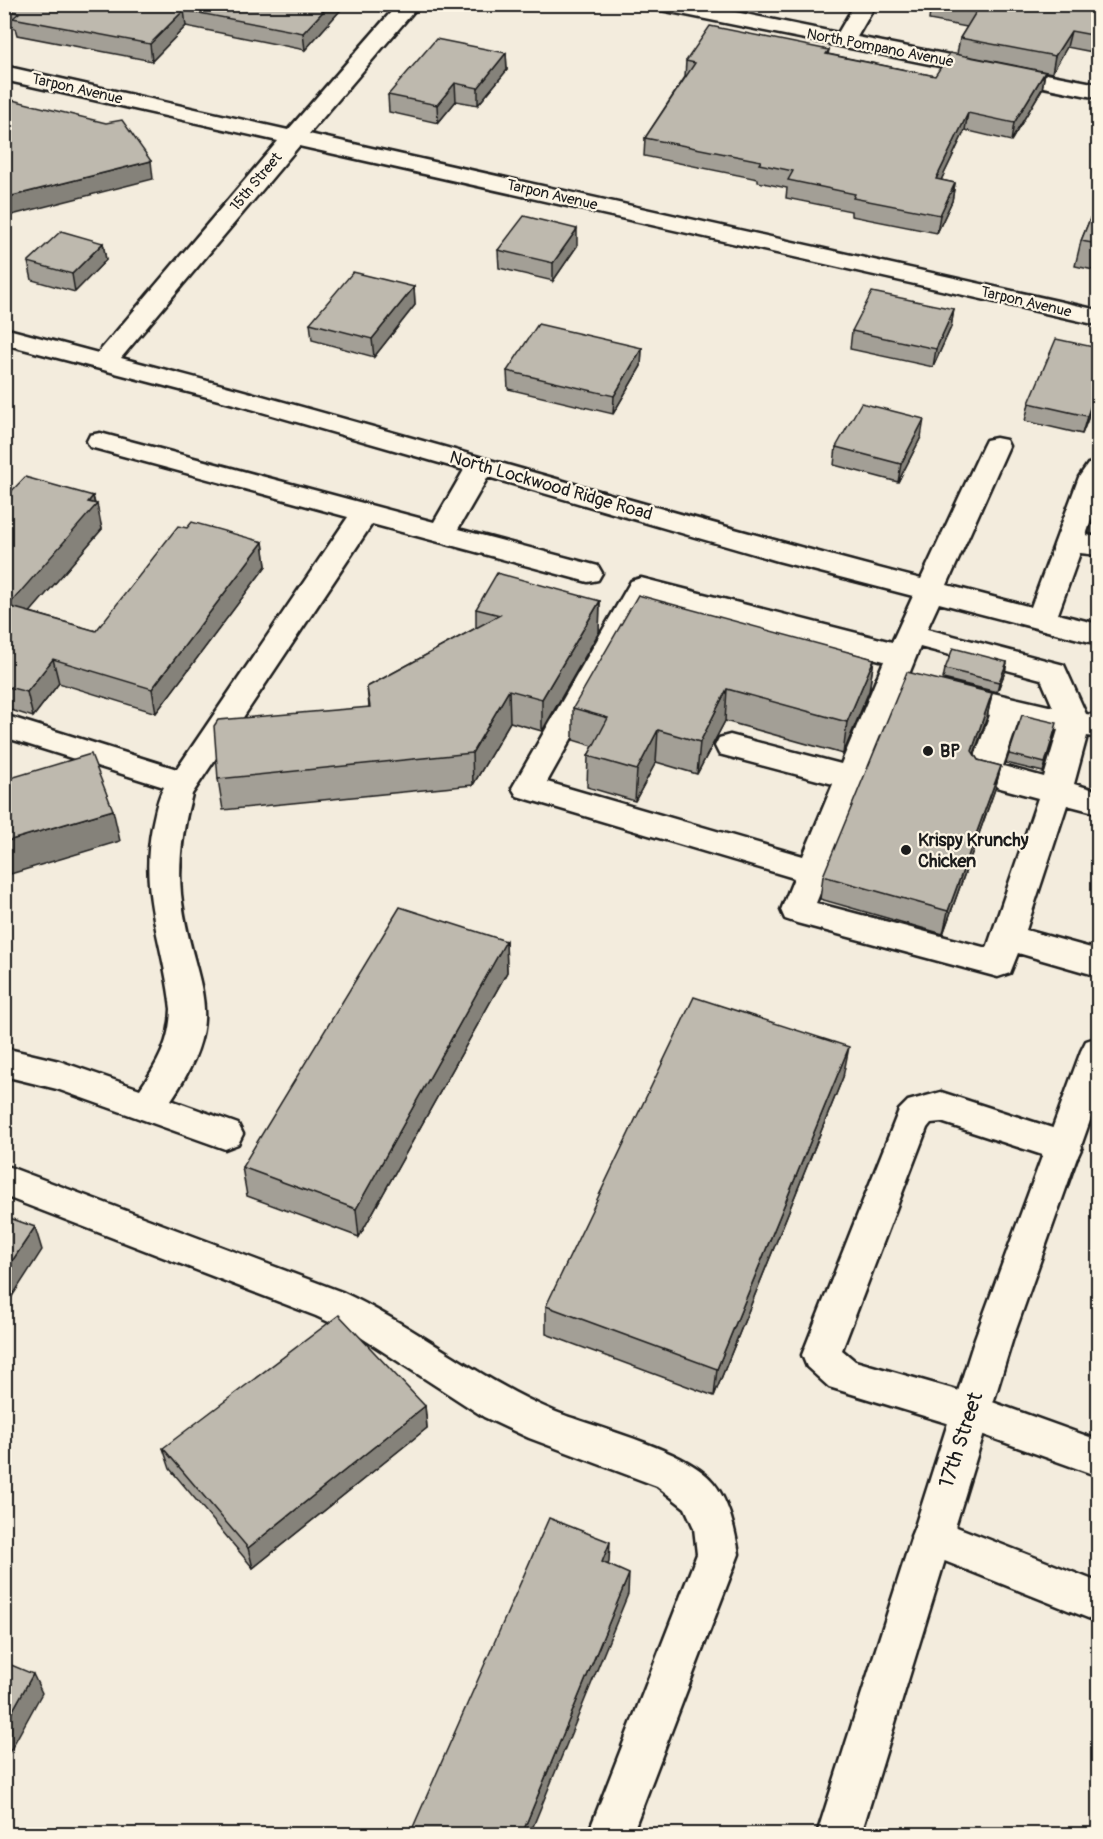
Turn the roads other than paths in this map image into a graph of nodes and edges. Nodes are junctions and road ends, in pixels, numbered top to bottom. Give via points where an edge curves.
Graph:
1 (410, 4) edge
2 (661, 4) edge
3 (866, 4) edge
4 (844, 41) junction
5 (4, 73) edge
6 (1098, 91) edge
7 (294, 137) junction
8 (1098, 318) edge
9 (4, 336) edge
10 (105, 361) junction
11 (100, 441) dead end
12 (996, 446) dead end
13 (480, 466) junction
14 (1098, 470) edge
15 (365, 511) junction
16 (442, 533) junction
17 (1069, 542) junction
18 (1098, 546) edge
19 (588, 573) dead end
20 (929, 591) junction
21 (1041, 620) junction
22 (1098, 634) edge
23 (902, 656) junction
24 (1007, 709) junction
25 (1087, 725) edge
26 (4, 726) edge
27 (730, 746) dead end
28 (851, 778) junction
29 (183, 782) junction
30 (1056, 791) junction
31 (1098, 802) edge
32 (813, 871) junction
33 (1007, 937) junction
34 (1098, 963) edge
35 (1098, 1051) edge
36 (4, 1062) edge
37 (1091, 1089) edge
38 (146, 1108) junction
39 (225, 1134) dead end
40 (1064, 1147) junction
41 (4, 1180) edge
42 (970, 1412) junction
43 (1098, 1458) edge
44 (931, 1536) junction
45 (1098, 1602) edge
46 (610, 1834) edge
47 (839, 1834) edge

1 - 7 street, 15th Street
2 - 4 street, North Pompano Avenue
3 - 4 street
4 - 6 street, North Pompano Avenue
5 - 7 street, Tarpon Avenue
7 - 8 street, Tarpon Avenue
7 - 10 street, 15th Street
9 - 10 street, North Lockwood Ridge Road
10 - 13 street, North Lockwood Ridge Road
11 - 15 street
12 - 20 street
13 - 16 street
13 - 20 street, North Lockwood Ridge Road
14 - 17 street
15 - 16 street
15 - 29 street
16 - 19 street
17 - 18 street
17 - 21 street
20 - 21 street, North Lockwood Ridge Road
20 - 23 street
21 - 22 street, North Lockwood Ridge Road
23 - 24 street
23 - 25 street via 1053,672
23 - 28 street
23 - 32 street via 641,588 528,788
24 - 25 street
24 - 30 street via 985,772
25 - 30 street
26 - 29 street
27 - 28 street
28 - 32 street
29 - 38 street via 168,821 163,874 166,910 187,992 186,1039 170,1074
30 - 31 street
30 - 33 street
32 - 33 street via 797,910 998,964
33 - 34 street
35 - 37 street, 17th Street
36 - 38 street via 59,1075
37 - 40 street, 17th Street
38 - 39 street
40 - 42 street, 17th Street
40 - 42 street via 941,1107 921,1111 912,1120 821,1355 843,1374
41 - 46 street via 329,1304 372,1324 498,1404 671,1473 699,1495 714,1526 718,1554
42 - 43 street
42 - 44 street, 17th Street
44 - 45 street
44 - 47 street, 17th Street

